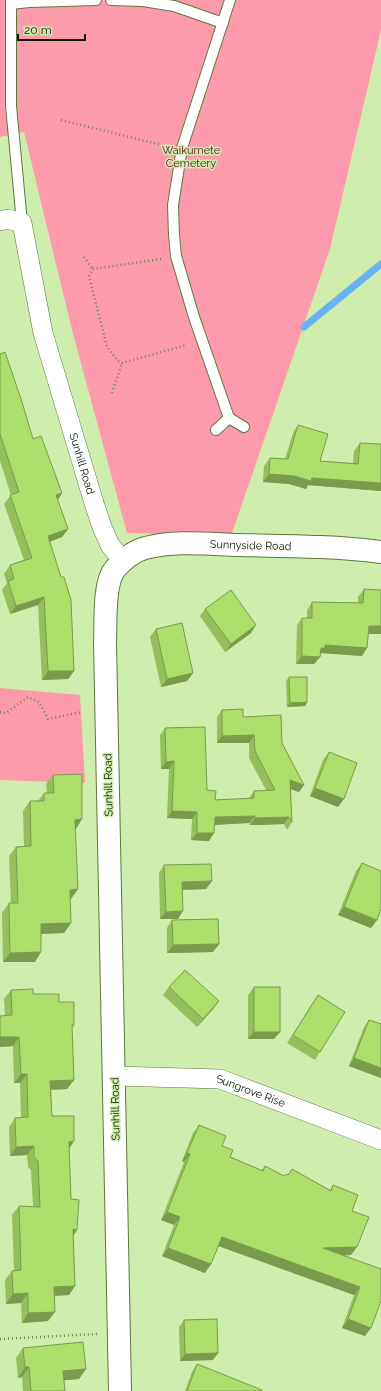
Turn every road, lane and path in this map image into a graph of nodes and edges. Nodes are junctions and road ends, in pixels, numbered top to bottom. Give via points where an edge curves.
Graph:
1 (96, 0) edge
2 (111, 0) edge
3 (230, 0) edge
4 (11, 2) edge
5 (223, 23) junction
6 (61, 120) dead end
7 (172, 148) dead end
8 (0, 221) edge
9 (22, 223) junction
10 (84, 257) dead end
11 (168, 258) dead end
12 (93, 270) junction
13 (194, 344) dead end
14 (122, 363) junction
15 (112, 393) dead end
16 (229, 418) junction
17 (244, 427) dead end
18 (216, 430) dead end
19 (381, 552) edge
20 (123, 561) junction
21 (0, 712) edge
22 (82, 712) dead end
23 (114, 1076) junction
24 (381, 1140) edge
25 (97, 1334) dead end
26 (0, 1339) edge
27 (120, 1391) edge

1 - 4 lane
2 - 5 lane via 143,0 174,6
3 - 5 lane
4 - 9 lane via 12,106
5 - 16 lane via 182,148 173,204 176,256
6 - 7 path
8 - 9 street via 8,219
9 - 20 street, Sunhill Road via 43,333 102,527 110,545
10 - 12 path
11 - 12 path
12 - 14 path via 89,276 107,347
13 - 14 path
14 - 15 path
16 - 17 lane
16 - 18 lane
19 - 20 street, Sunnyside Road via 186,544 144,549
20 - 23 street, Sunhill Road via 114,570 105,600
21 - 22 path via 6,713 28,696 39,702 48,719
23 - 24 street, Sungrove Rise via 220,1079
23 - 27 street, Sunhill Road
25 - 26 path

